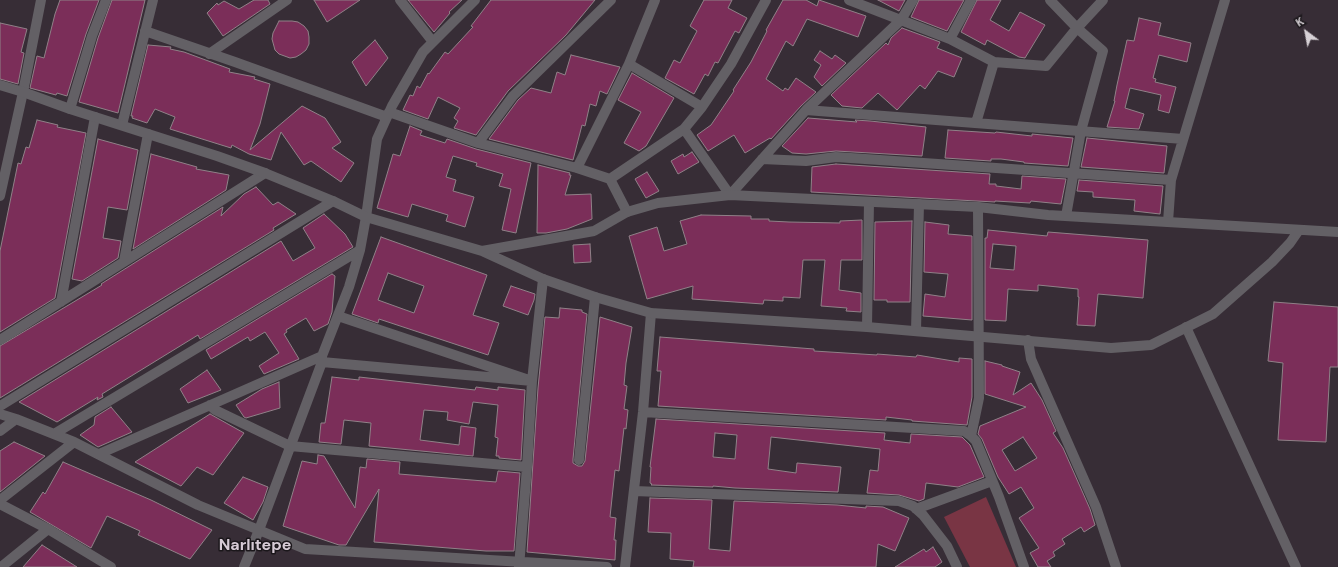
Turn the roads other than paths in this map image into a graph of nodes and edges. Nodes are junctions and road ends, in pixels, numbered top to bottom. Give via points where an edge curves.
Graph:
1 (40, 0) edge
2 (106, 0) edge
3 (153, 0) edge
4 (287, 0) edge
5 (400, 0) edge
6 (475, 0) edge
7 (655, 0) edge
8 (766, 0) edge
9 (849, 0) edge
10 (913, 0) edge
11 (971, 0) edge
12 (1050, 0) edge
13 (1103, 0) edge
14 (1225, 0) edge
15 (609, 1) edge
16 (901, 20) junction
17 (1077, 28) junction
18 (145, 31) junction
19 (950, 39) junction
20 (432, 42) junction
21 (209, 54) junction
22 (994, 62) junction
23 (629, 64) junction
24 (0, 85) edge
25 (23, 92) junction
26 (702, 107) junction
27 (70, 109) junction
28 (806, 110) junction
29 (388, 114) junction
30 (95, 116) junction
31 (976, 123) junction
32 (122, 125) junction
33 (684, 129) junction
34 (1081, 131) junction
35 (148, 134) junction
36 (1183, 139) junction
37 (478, 143) junction
38 (762, 159) junction
39 (577, 168) junction
40 (1074, 172) junction
41 (265, 173) junction
42 (610, 179) junction
43 (1171, 180) junction
44 (730, 195) junction
45 (0, 196) edge
46 (334, 201) junction
47 (869, 202) junction
48 (920, 204) junction
49 (978, 207) junction
50 (627, 212) junction
51 (1066, 216) junction
52 (366, 217) junction
53 (1168, 222) junction
54 (1299, 230) junction
55 (1338, 232) edge
56 (360, 250) junction
57 (482, 252) junction
58 (124, 261) junction
59 (544, 279) junction
60 (595, 297) junction
61 (62, 302) junction
62 (651, 313) junction
63 (338, 316) junction
64 (867, 327) junction
65 (1186, 327) junction
66 (916, 331) junction
67 (979, 336) junction
68 (0, 340) edge
69 (1028, 340) junction
70 (322, 359) junction
71 (532, 382) junction
72 (0, 406) edge
73 (210, 406) junction
74 (643, 412) junction
75 (0, 414) edge
76 (16, 419) junction
77 (0, 431) edge
78 (54, 434) junction
79 (971, 436) junction
80 (74, 442) junction
81 (290, 446) junction
82 (99, 454) junction
83 (579, 460) dead end
84 (527, 467) junction
85 (992, 481) junction
86 (634, 490) junction
87 (0, 500) edge
88 (0, 504) edge
89 (916, 509) junction
90 (48, 529) junction
91 (259, 530) junction
92 (519, 564) edge
93 (1, 567) edge
94 (112, 567) edge
95 (244, 567) edge
96 (608, 567) edge
97 (625, 567) edge
98 (957, 567) edge
99 (1024, 567) edge
100 (1116, 567) edge
101 (1296, 567) edge

1 - 25 street
2 - 27 street via 92,36
3 - 18 street
4 - 21 street
5 - 20 street
6 - 20 street
7 - 23 street
8 - 26 street via 731,64
9 - 16 street
10 - 16 street
11 - 19 street
12 - 17 street
13 - 17 street
14 - 36 street
15 - 37 street via 513,96
16 - 19 street
16 - 28 street
17 - 22 street via 1046,66
17 - 34 street via 1102,51
18 - 21 street
18 - 32 street
19 - 22 street
20 - 29 street via 423,52
21 - 29 street
22 - 31 street
23 - 26 street
23 - 39 street
24 - 25 street
25 - 27 street
25 - 45 street
26 - 33 street
27 - 30 street
28 - 31 street
28 - 38 street
29 - 37 street
29 - 52 street via 377,139
30 - 32 street
30 - 61 street
31 - 34 street
32 - 35 street
33 - 42 street
33 - 44 street
34 - 36 street
34 - 40 street
35 - 41 street
35 - 58 street
36 - 43 street
37 - 39 street
38 - 40 street via 806,161 836,157
38 - 44 street
39 - 42 street
40 - 43 street
40 - 51 street
41 - 46 street
41 - 58 street
42 - 50 street
43 - 53 street
44 - 47 street
44 - 50 street via 658,203
46 - 52 street
46 - 72 street
47 - 48 street
47 - 64 street
48 - 49 street
48 - 66 street
49 - 51 street
49 - 67 street
50 - 57 street via 594,231
51 - 53 street
52 - 56 street
52 - 57 street
53 - 54 street
54 - 55 street
54 - 65 street via 1272,262 1213,314
56 - 63 street
56 - 78 street
57 - 59 street
58 - 61 street
59 - 60 street
59 - 71 street
60 - 62 street
60 - 83 street
61 - 68 street
62 - 64 street
62 - 74 street
63 - 70 street
63 - 71 street
64 - 66 street
65 - 69 street via 1151,345 1111,348
65 - 101 street
66 - 67 street
67 - 69 street
67 - 79 street via 979,398
69 - 100 street via 1031,359 1096,507
70 - 71 street
70 - 73 street
70 - 81 street
71 - 84 street
73 - 81 street
73 - 82 street
74 - 79 street via 964,431
74 - 86 street
75 - 76 street
76 - 77 street
76 - 78 street
78 - 80 street
79 - 85 street via 976,441
80 - 82 street
80 - 87 street
81 - 84 street
81 - 91 street
82 - 91 street via 198,505
84 - 92 street
85 - 89 street
85 - 99 street
86 - 89 street via 899,501
86 - 97 street
88 - 90 street
89 - 98 street via 947,546
90 - 93 street
90 - 94 street
91 - 92 street via 305,549
91 - 95 street
92 - 96 street

